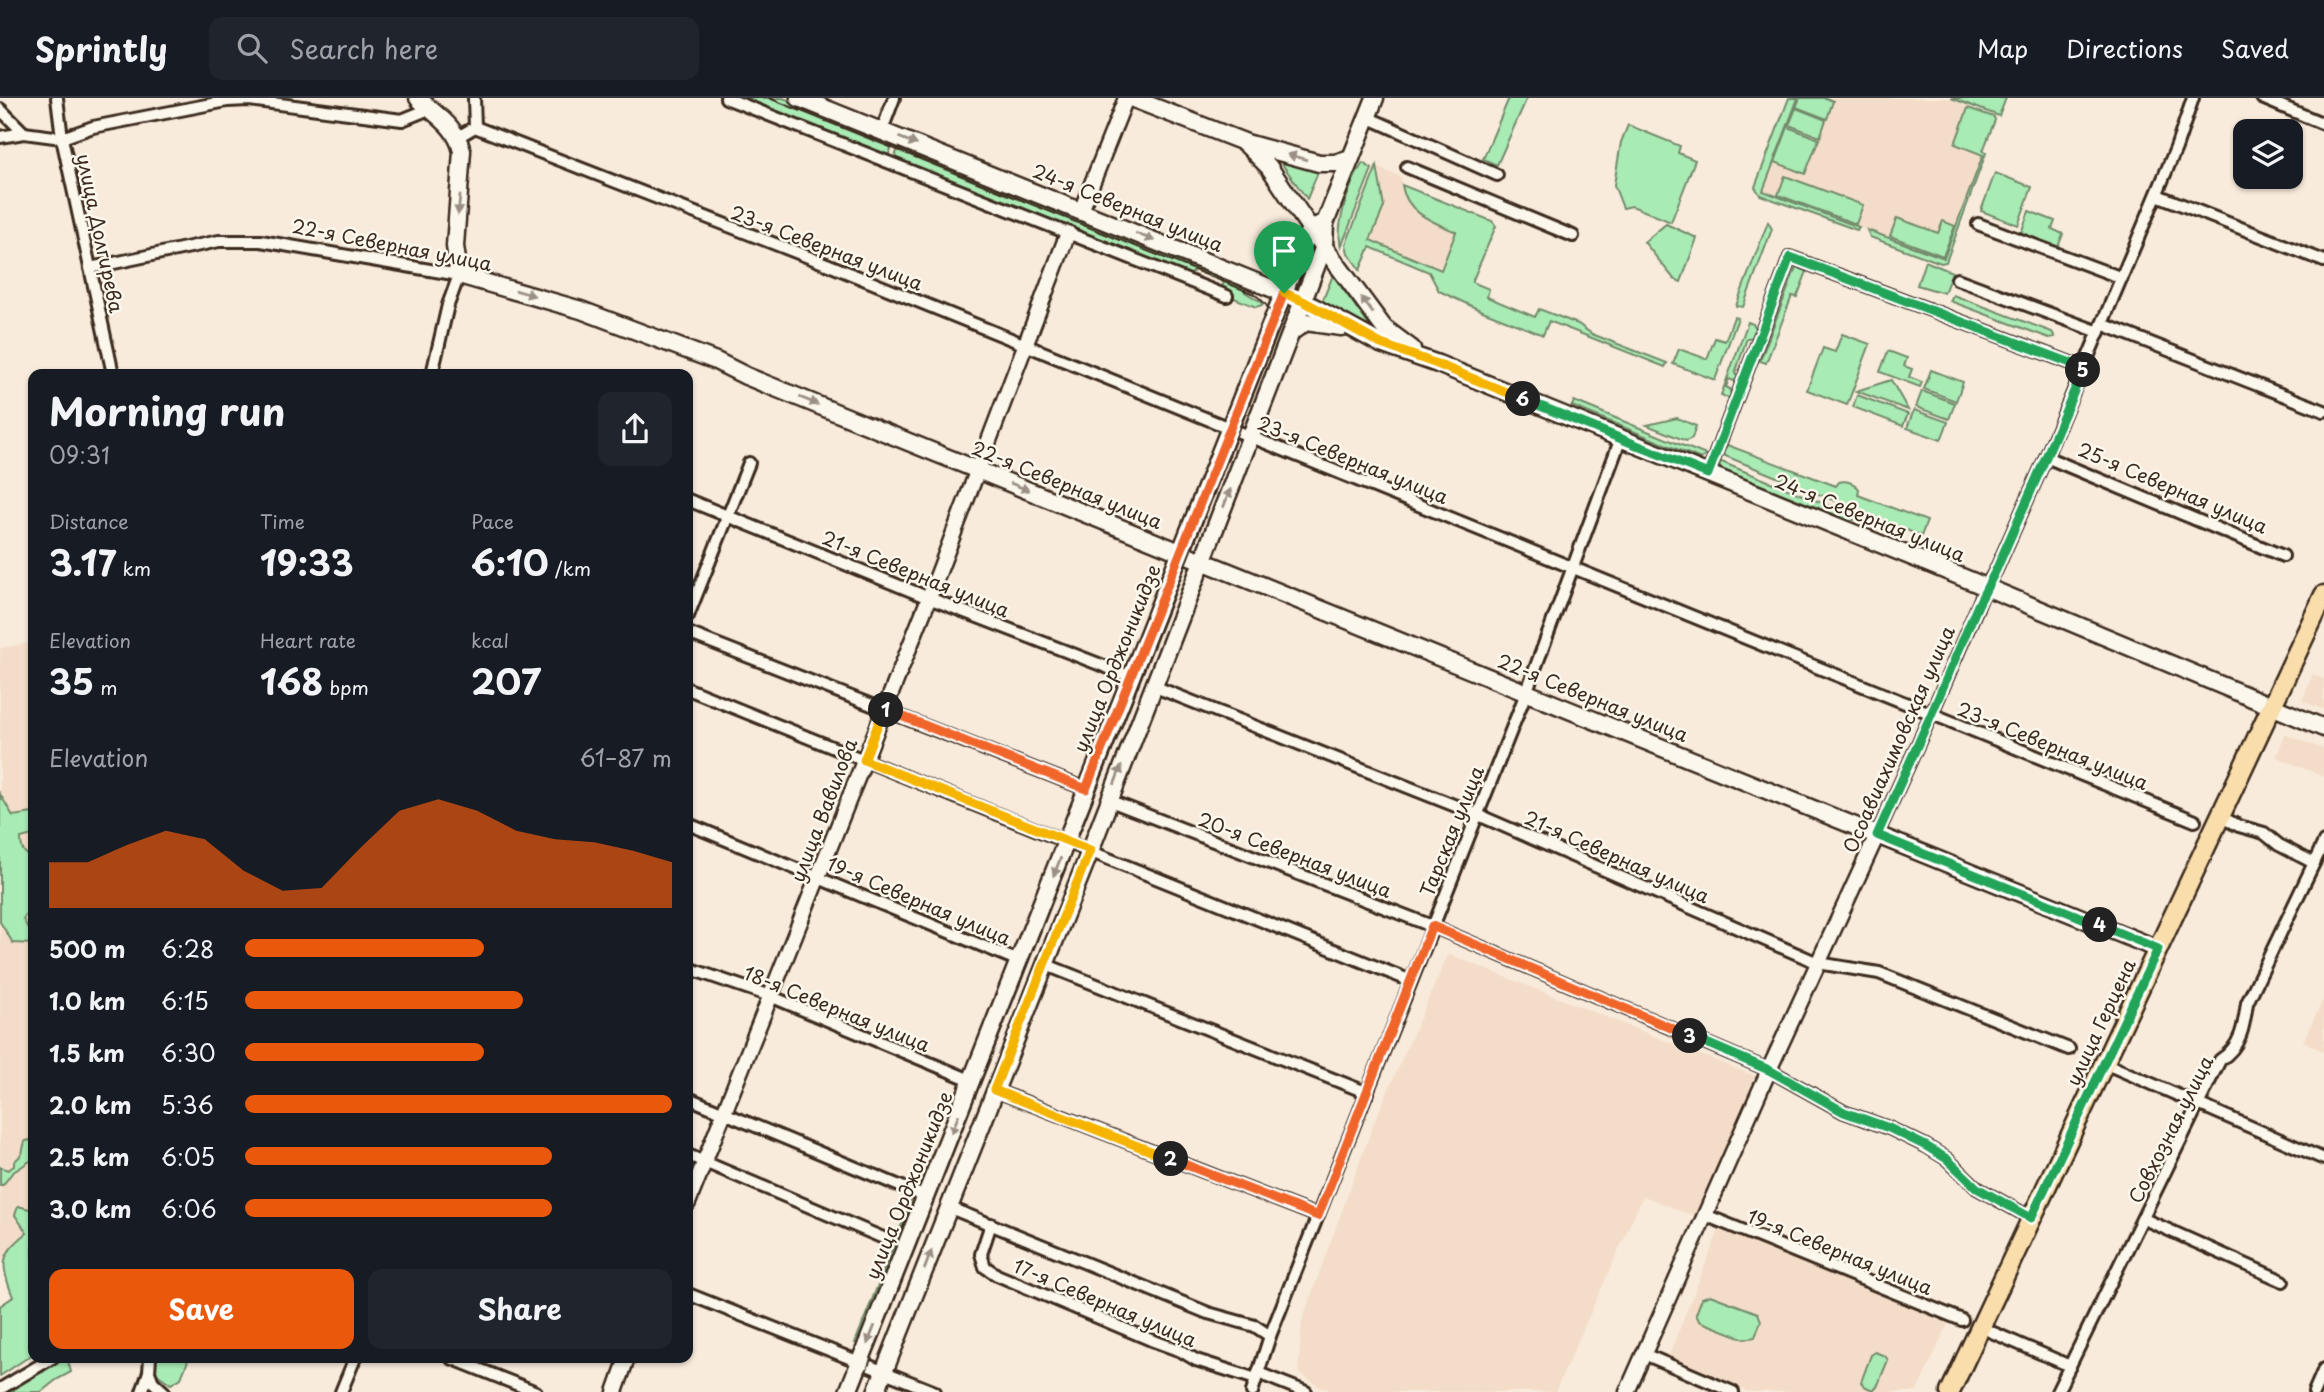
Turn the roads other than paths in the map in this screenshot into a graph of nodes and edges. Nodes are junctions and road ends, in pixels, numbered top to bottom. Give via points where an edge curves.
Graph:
1 (57, 98) edge
2 (474, 98) edge
3 (726, 98) edge
4 (799, 98) edge
5 (894, 98) edge
6 (1129, 98) edge
7 (1375, 98) edge
8 (2193, 98) edge
9 (2262, 98) edge
10 (423, 103) edge
11 (0, 109) edge
12 (1367, 117) junction
13 (885, 122) dead end
14 (2324, 124) edge
15 (475, 127) junction
16 (24, 133) junction
17 (0, 137) edge
18 (62, 138) junction
19 (458, 138) junction
20 (1244, 142) junction
21 (1351, 158) junction
22 (1407, 167) dead end
23 (1497, 175) dead end
24 (2157, 195) junction
25 (1081, 211) junction
26 (1978, 224) dead end
27 (1318, 226) junction
28 (1068, 233) junction
29 (1573, 236) dead end
30 (1324, 246) junction
31 (2324, 261) edge
32 (90, 268) junction
33 (459, 275) junction
34 (2122, 278) junction
35 (1957, 279) dead end
36 (1284, 293) junction
37 (1227, 296) dead end
38 (1303, 301) junction
39 (2101, 328) junction
40 (1350, 329) junction
41 (1291, 332) junction
42 (1025, 344) junction
43 (1437, 364) junction
44 (2084, 368) junction
45 (112, 369) edge
46 (433, 369) edge
47 (2324, 411) edge
48 (1230, 428) junction
49 (1251, 436) junction
50 (1621, 438) junction
51 (2046, 457) junction
52 (749, 463) dead end
53 (977, 470) junction
54 (1708, 474) junction
55 (693, 502) edge
56 (728, 515) junction
57 (1181, 553) junction
58 (2283, 556) dead end
59 (1202, 561) junction
60 (1572, 566) junction
61 (1986, 587) junction
62 (2324, 595) edge
63 (929, 598) junction
64 (693, 603) edge
65 (693, 635) edge
66 (1132, 677) junction
67 (1153, 686) junction
68 (693, 691) edge
69 (1526, 693) junction
70 (2273, 707) junction
71 (884, 709) junction
72 (1931, 715) junction
73 (2324, 728) edge
74 (864, 760) junction
75 (1086, 789) junction
76 (1108, 800) junction
77 (1476, 814) junction
78 (2221, 817) junction
79 (2195, 821) dead end
80 (693, 826) edge
81 (1877, 835) junction
82 (1065, 841) junction
83 (2323, 848) edge
84 (1090, 850) junction
85 (2314, 863) junction
86 (818, 877) junction
87 (1432, 926) junction
88 (2158, 949) junction
89 (1019, 961) junction
90 (1818, 963) junction
91 (1044, 964) junction
92 (693, 970) edge
93 (1411, 981) junction
94 (770, 996) junction
95 (2069, 1049) dead end
96 (2105, 1063) junction
97 (1769, 1070) junction
98 (972, 1081) junction
99 (994, 1090) junction
100 (1368, 1093) junction
101 (693, 1100) edge
102 (2199, 1106) junction
103 (726, 1112) junction
104 (693, 1157) edge
105 (2324, 1159) edge
106 (705, 1162) junction
107 (693, 1191) edge
108 (926, 1197) junction
109 (948, 1207) junction
110 (1705, 1215) junction
111 (1318, 1216) junction
112 (2031, 1218) junction
113 (2144, 1219) junction
114 (991, 1224) junction
115 (888, 1240) dead end
116 (2283, 1281) dead end
117 (693, 1296) edge
118 (1962, 1320) dead end
119 (1980, 1327) junction
120 (1270, 1336) junction
121 (1644, 1354) junction
122 (44, 1363) edge
123 (150, 1363) edge
124 (353, 1363) edge
125 (464, 1363) edge
126 (625, 1363) edge
127 (859, 1363) junction
128 (2070, 1366) junction
129 (2324, 1369) edge
130 (149, 1372) junction
131 (884, 1373) junction
132 (1257, 1376) junction
133 (0, 1389) edge
134 (142, 1392) edge
135 (164, 1392) edge
136 (341, 1392) edge
137 (536, 1392) edge
138 (614, 1392) edge
139 (848, 1392) edge
140 (876, 1392) edge
141 (935, 1392) edge
142 (1252, 1392) edge
143 (1306, 1392) edge
144 (1627, 1392) edge
145 (1732, 1392) edge
146 (1950, 1392) edge
147 (2057, 1392) edge
148 (2314, 1392) edge

1 - 18 street, улица Долгирева
2 - 15 street
3 - 28 street
4 -> 25 main road, 24-я Северная улица
5 - 13 street
6 - 20 main road
6 - 25 street
7 - 12 main road, улица Орджоникидзе
8 - 24 street, Осоавиахимовская улица
9 - 14 street
10 - 18 street via 402,120 227,101 93,127
10 - 19 main road via 453,128
11 - 16 street
12 - 21 main road, улица Орджоникидзе
12 - 23 street
15 - 19 street
15 - 42 street, 23-я Северная улица
16 - 17 street
16 - 18 street
18 - 32 street, улица Долгирева
19 -> 33 main road via 462,163 455,246
21 -> 20 main road via 1319,163
20 - 27 main road
21 - 27 main road, улица Орджоникидзе
22 - 29 street
24 - 31 street
24 - 34 street, Осоавиахимовская улица
25 -> 36 main road, 24-я Северная улица
26 - 34 street
27 - 30 main road, улица Орджоникидзе
27 - 36 main road, улица Орджоникидзе
28 - 37 street
28 - 42 street, улица Вавилова
30 - 38 main road, улица Орджоникидзе
43 -> 30 main road, 24-я Северная улица via 1384,328
32 - 33 street, 22-я Северная улица via 219,241 261,241
32 - 45 street, улица Долгирева
33 - 46 street
33 -> 53 main road, 22-я Северная улица via 581,310
34 - 39 street, Осоавиахимовская улица
35 - 39 street
36 - 38 main road, 24-я Северная улица
36 - 48 main road, улица Орджоникидзе
38 - 40 main road, 24-я Северная улица
38 - 41 main road, улица Орджоникидзе
39 - 44 street, Осоавиахимовская улица
39 - 47 street
40 - 41 main road via 1313,322
40 - 43 main road, 24-я Северная улица
41 - 49 main road, улица Орджоникидзе
42 - 48 street, 23-я Северная улица
42 - 53 street, улица Вавилова
43 - 50 main road, 24-я Северная улица
44 - 51 street, Осоавиахимовская улица
44 - 54 street via 1790,257
48 - 49 street, 23-я Северная улица
48 - 57 main road, улица Орджоникидзе
59 -> 49 main road, улица Орджоникидзе
49 - 60 street, 23-я Северная улица
50 - 54 main road, 24-я Северная улица
50 - 60 street, Тарская улица
51 - 58 street, 25-я Северная улица
51 - 61 street, Осоавиахимовская улица
52 - 56 street
53 -> 57 main road, 22-я Северная улица
53 - 63 street, улица Вавилова
54 - 61 main road, 24-я Северная улица
55 - 56 street, 21-я Северная улица
56 - 63 street, 21-я Северная улица
56 - 64 street
57 - 59 main road, 22-я Северная улица
57 - 66 main road, улица Орджоникидзе
59 - 67 main road, улица Орджоникидзе
59 - 69 main road, 22-я Северная улица
60 - 69 street, Тарская улица
60 - 72 street, 23-я Северная улица
61 - 70 main road, 24-я Северная улица
61 - 72 street, Осоавиахимовская улица
62 - 70 main road, улица Герцена
63 - 66 street, 21-я Северная улица
63 - 71 street, улица Вавилова
65 - 71 street
66 - 75 main road, улица Орджоникидзе
76 -> 67 main road, улица Орджоникидзе
67 - 77 street, 21-я Северная улица
68 - 74 street
69 - 77 street, Тарская улица
69 - 81 main road, 22-я Северная улица
70 - 73 main road, 24-я Северная улица
70 - 78 main road, улица Герцена
71 - 74 street, улица Вавилова
71 - 75 street
72 - 79 street, 23-я Северная улица
72 - 81 street, Осоавиахимовская улица
74 - 82 street
74 - 86 street, улица Вавилова
75 - 82 main road, улица Орджоникидзе
76 - 84 main road, улица Орджоникидзе
76 - 87 street, 20-я Северная улица
77 - 87 street, Тарская улица
77 - 90 street, 21-я Северная улица
78 - 85 street via 2264,833
78 - 88 main road, улица Герцена
80 - 86 street, 19-я Северная улица
81 - 88 main road, 22-я Северная улица
81 - 90 street, Осоавиахимовская улица
82 - 84 street
82 -> 89 main road, улица Орджоникидзе
83 - 85 street, Совхозная улица
84 - 91 main road, улица Орджоникидзе
84 - 93 street
85 - 102 street, Совхозная улица via 2247,1003 2237,1044 2220,1060
86 - 89 street, 19-я Северная улица
86 - 94 street, улица Вавилова
87 - 93 street, Тарская улица
87 - 97 street, 20-я Северная улица
88 - 96 main road, улица Герцена
89 - 98 main road, улица Орджоникидзе
90 - 95 street, 21-я Северная улица via 1879,973
90 - 97 street, Осоавиахимовская улица
91 - 99 main road, улица Орджоникидзе
91 - 100 street
92 - 94 street, 18-я Северная улица
93 - 100 street, Тарская улица
94 - 98 street, 18-я Северная улица
94 - 103 street, улица Вавилова
96 - 102 street
96 - 112 main road, улица Герцена
97 - 110 street, Осоавиахимовская улица
97 - 112 street, 20-я Северная улица via 1844,1112 1926,1146 1977,1188
98 -> 108 main road, улица Орджоникидзе
99 - 109 main road, улица Орджоникидзе
99 - 111 street
100 - 111 street, Тарская улица
101 - 103 street
102 - 105 street
102 - 113 street, Совхозная улица
103 - 106 street, улица Вавилова
103 - 108 street
104 - 106 street
106 - 107 street, улица Вавилова
106 - 115 street
108 -> 127 main road, улица Орджоникидзе
109 - 114 street, 17-я Северная улица
131 -> 109 main road, улица Орджоникидзе
110 - 118 street, 19-я Северная улица
110 - 121 street, Осоавиахимовская улица
111 - 120 street, Тарская улица
112 - 119 main road, улица Герцена
113 - 116 street
113 - 128 street, Совхозная улица
114 - 120 street, 17-я Северная улица via 1208,1313 1255,1326
114 - 132 street, 17-я Северная улица via 981,1254 985,1267 997,1275 1196,1360
117 - 127 street
119 - 128 street
119 - 146 main road, улица Герцена
120 - 132 street, Тарская улица
121 - 144 street, Осоавиахимовская улица
121 - 145 street
122 - 133 street
123 - 130 street
124 - 136 street
125 - 137 street
126 - 138 street
127 - 131 street
127 - 139 main road, улица Орджоникидзе
128 - 147 street, Совхозная улица
129 - 148 street
130 - 134 street
130 - 135 street
131 - 140 main road, улица Орджоникидзе
131 - 141 street
132 - 142 street, Тарская улица
132 - 143 street, 17-я Северная улица

